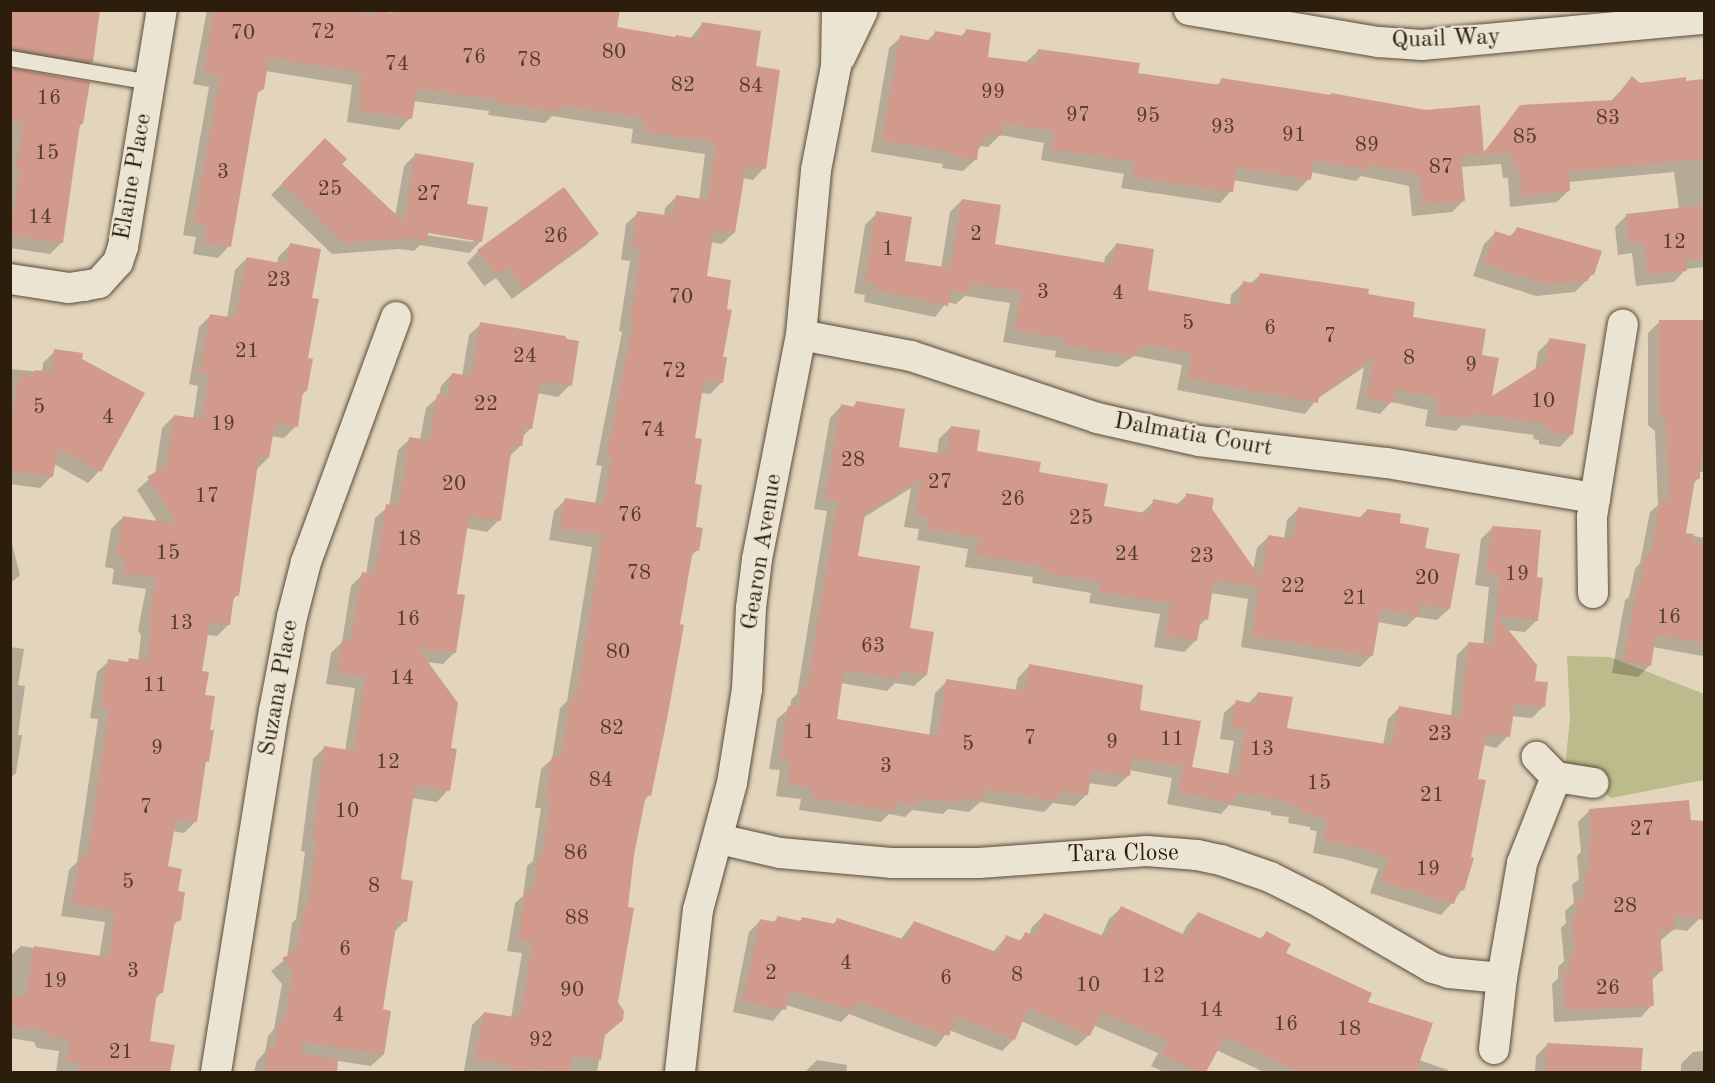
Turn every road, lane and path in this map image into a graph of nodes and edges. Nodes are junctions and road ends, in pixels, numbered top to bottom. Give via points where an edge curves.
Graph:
1 (162, 10) edge
2 (837, 10) edge
3 (863, 10) edge
4 (1189, 10) edge
5 (1704, 19) edge
6 (10, 58) edge
7 (836, 66) junction
8 (151, 82) junction
9 (10, 279) edge
10 (396, 316) dead end
11 (1623, 324) dead end
12 (801, 335) junction
13 (1595, 498) junction
14 (1593, 593) dead end
15 (1594, 783) dead end
16 (719, 839) junction
17 (1502, 978) junction
18 (1494, 1049) dead end
19 (216, 1072) edge
20 (680, 1072) edge

1 - 8 street, Elaine Place
2 - 7 street
3 - 7 street
4 - 5 street, Quail Way via 1412,45
6 - 8 lane
7 - 12 street, Gearon Avenue via 816,170
8 - 9 street, Elaine Place via 118,262 99,283 84,286 69,288
10 - 19 street, Suzana Place via 314,541 292,617
11 - 13 street
12 - 13 street, Dalmatia Court via 911,356 1097,418 1188,439 1387,463
12 - 16 street, Gearon Avenue via 757,559 750,608 746,700
13 - 14 street
15 - 17 street via 1546,767 1522,863
16 - 17 street, Tara Close via 780,853 891,863 979,863 1147,851 1197,855 1270,877 1433,968
16 - 20 street, Gearon Avenue via 698,910
17 - 18 street

